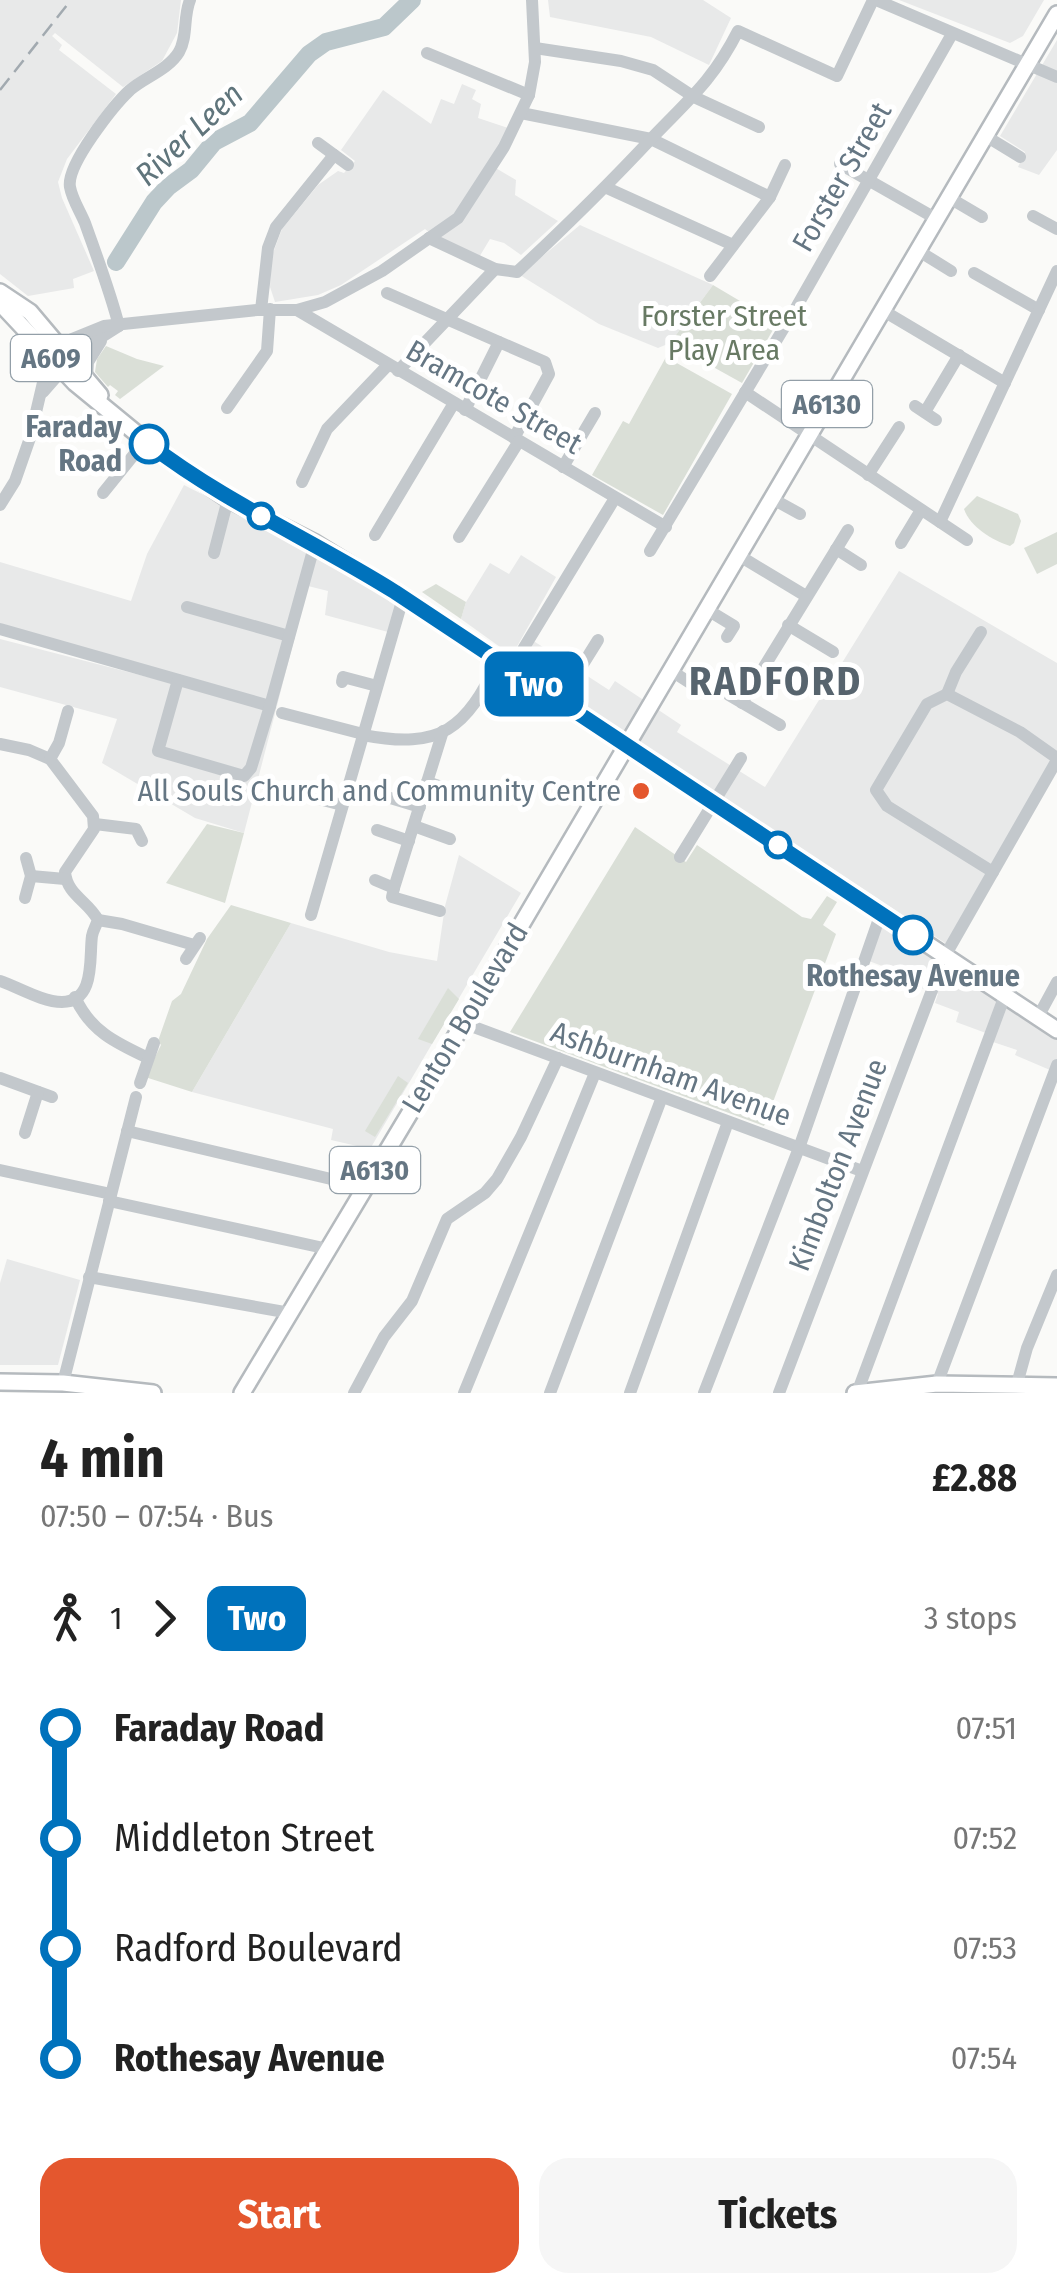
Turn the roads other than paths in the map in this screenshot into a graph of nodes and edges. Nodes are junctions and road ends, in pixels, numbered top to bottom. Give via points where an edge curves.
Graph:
1 (190, 0) edge
2 (532, 0) edge
3 (874, 0) edge
4 (1057, 14) edge
5 (952, 34) junction
6 (535, 48) junction
7 (434, 51) dead end
8 (1028, 62) junction
9 (1057, 77) edge
10 (529, 95) junction
11 (694, 97) junction
12 (521, 113) junction
13 (753, 119) dead end
14 (984, 136) junction
15 (652, 139) junction
16 (318, 143) dead end
17 (334, 155) junction
18 (1020, 158) dead end
19 (840, 164) dead end
20 (785, 165) dead end
21 (348, 166) dead end
22 (870, 181) junction
23 (607, 188) junction
24 (770, 196) junction
25 (948, 196) junction
26 (1033, 216) dead end
27 (982, 217) dead end
28 (935, 218) junction
29 (1057, 229) edge
30 (429, 238) junction
31 (733, 245) junction
32 (917, 250) junction
33 (494, 269) junction
34 (1057, 271) edge
35 (951, 272) dead end
36 (974, 274) dead end
37 (710, 276) dead end
38 (0, 292) edge
39 (387, 293) dead end
40 (0, 303) edge
41 (266, 309) junction
42 (297, 310) junction
43 (882, 310) junction
44 (1039, 310) junction
45 (445, 318) junction
46 (119, 326) junction
47 (102, 339) junction
48 (499, 342) junction
49 (63, 355) junction
50 (959, 355) junction
51 (393, 368) junction
52 (86, 378) junction
53 (1005, 383) junction
54 (745, 392) junction
55 (108, 407) junction
56 (460, 407) junction
57 (226, 408) dead end
58 (595, 412) dead end
59 (925, 412) dead end
60 (809, 435) junction
61 (899, 435) dead end
62 (516, 440) junction
63 (145, 441) junction
64 (562, 467) junction
65 (868, 475) junction
66 (302, 482) dead end
67 (103, 494) dead end
68 (615, 498) junction
69 (771, 498) junction
70 (228, 499) junction
71 (0, 505) edge
72 (921, 510) junction
73 (800, 514) dead end
74 (940, 522) junction
75 (666, 527) junction
76 (848, 530) dead end
77 (373, 535) dead end
78 (460, 537) dead end
79 (968, 540) dead end
80 (315, 543) junction
81 (901, 544) dead end
82 (836, 550) junction
83 (650, 551) dead end
84 (214, 552) dead end
85 (738, 555) junction
86 (861, 565) dead end
87 (806, 596) junction
88 (403, 598) junction
89 (187, 607) dead end
90 (706, 610) junction
91 (788, 625) junction
92 (0, 630) edge
93 (981, 632) dead end
94 (289, 636) junction
95 (727, 637) dead end
96 (598, 640) dead end
97 (828, 646) dead end
98 (505, 665) junction
99 (670, 670) junction
100 (343, 679) dead end
101 (178, 680) junction
102 (377, 686) junction
103 (701, 690) dead end
104 (729, 694) dead end
105 (948, 694) junction
106 (560, 701) junction
107 (742, 702) junction
108 (68, 710) dead end
109 (276, 710) junction
110 (780, 725) dead end
111 (443, 732) junction
112 (363, 735) junction
113 (0, 744) edge
114 (626, 745) junction
115 (741, 758) dead end
116 (50, 759) junction
117 (1057, 759) edge
118 (428, 782) junction
119 (266, 785) dead end
120 (462, 794) dead end
121 (387, 796) dead end
122 (714, 804) junction
123 (342, 806) junction
124 (420, 807) junction
125 (95, 824) junction
126 (140, 830) dead end
127 (377, 830) dead end
128 (412, 833) junction
129 (450, 839) dead end
130 (680, 857) dead end
131 (26, 858) dead end
132 (993, 872) junction
133 (31, 876) junction
134 (65, 879) junction
135 (374, 880) dead end
136 (394, 888) junction
137 (24, 898) dead end
138 (440, 911) dead end
139 (880, 913) junction
140 (311, 914) dead end
141 (98, 920) junction
142 (945, 956) junction
143 (186, 959) dead end
144 (0, 981) edge
145 (1057, 982) edge
146 (1005, 995) junction
147 (75, 998) junction
148 (1038, 1017) junction
149 (464, 1022) junction
150 (1057, 1030) edge
151 (154, 1043) dead end
152 (148, 1058) junction
153 (558, 1058) junction
154 (1057, 1064) edge
155 (595, 1073) junction
156 (0, 1078) edge
157 (38, 1092) junction
158 (52, 1096) dead end
159 (662, 1097) junction
160 (728, 1122) junction
161 (127, 1131) junction
162 (24, 1134) dead end
163 (799, 1148) junction
164 (0, 1170) edge
165 (862, 1171) junction
166 (365, 1187) junction
167 (110, 1197) junction
168 (327, 1252) junction
169 (1057, 1275) edge
170 (90, 1277) junction
171 (290, 1313) junction
172 (940, 1376) junction
173 (0, 1382) edge
174 (63, 1383) junction
175 (1017, 1384) junction
176 (1057, 1386) edge
177 (986, 1389) edge
178 (98, 1390) edge
179 (154, 1393) edge
180 (242, 1393) edge
181 (354, 1393) edge
182 (464, 1393) edge
183 (550, 1393) edge
184 (630, 1393) edge
185 (704, 1393) edge
186 (780, 1393) edge
187 (856, 1393) edge

1 - 46 street via 178,54 131,90 70,174 70,191
2 - 6 street
3 - 5 street
3 - 11 street via 837,76 738,31
4 - 8 main road, A6130
5 - 8 street
5 - 22 street, Forster Street
6 - 10 street
6 - 11 street via 653,70
7 - 10 street
8 - 9 street
8 - 14 main road, A6130
10 - 12 street
11 - 13 street
11 - 15 street
12 - 15 street
12 - 30 street via 471,202
14 - 18 street
14 - 25 main road, A6130
15 - 23 street
15 - 24 street
16 - 17 street
17 - 21 street
17 - 41 street via 276,228 268,248
19 - 22 street
20 - 24 street
22 - 28 street
22 - 54 street, Forster Street
23 - 31 street
23 - 33 street via 516,272
24 - 31 street
25 - 27 street
25 - 28 main road, A6130
26 - 29 street
28 - 32 main road, A6130
30 - 33 street
30 - 42 street via 350,291
31 - 37 street
32 - 35 street
32 - 43 main road, A6130
33 - 45 street
34 - 44 street
36 - 44 street via 991,277
38 - 49 main road, A609 via 30,312
39 - 45 street
40 - 49 main road, A609
41 - 42 street
41 - 46 street
41 - 57 street via 267,351
42 - 51 street, Bramcote Street
43 - 50 street
43 - 60 main road, A6130
44 - 53 street
45 - 48 street
45 - 51 street
46 - 47 street
46 - 49 street via 104,326
47 - 49 street
47 - 52 street
48 - 56 street
48 - 62 street via 549,369
49 - 52 main road, A609
49 - 55 main road, A609 via 90,396
49 - 71 street
50 - 53 street
50 - 59 street
51 - 56 street, Bramcote Street
51 - 66 street via 326,430
52 - 55 main road, A609
53 - 74 street
54 - 60 street
54 - 75 street, Forster Street
55 - 63 main road, A609
56 - 62 street, Bramcote Street
56 - 77 street
58 - 64 street
60 - 65 street
60 - 69 main road, A6130
61 - 65 street
62 - 64 street, Bramcote Street
62 - 78 street
63 - 67 street
63 - 70 main road, A609
64 - 68 street, Bramcote Street
65 - 72 street
68 - 75 street, Bramcote Street
68 - 98 street
69 - 73 street
69 - 85 main road, A6130
70 - 80 main road, A609
70 - 84 street
72 - 74 street
72 - 81 street
74 - 79 street
75 - 83 street, Forster Street
76 - 82 street
80 - 88 main road, A609
80 - 94 street
82 - 86 street
82 - 87 street
85 - 87 street
85 - 90 main road, A6130
87 - 91 street
88 - 98 main road, A609
88 - 102 street
89 - 94 street
90 - 95 street via 734,626
90 - 99 main road, A6130
91 - 97 street
91 - 107 street
92 - 101 street
93 - 105 street
94 - 109 street
96 - 106 street via 580,659
98 - 106 main road, A609
98 - 111 street via 472,710
99 - 103 street
99 - 114 main road, A6130
100 - 102 street
101 - 109 street
101 - 109 street via 158,751 244,776
102 - 112 street
104 - 107 street
105 - 117 street
105 - 132 street via 927,704 876,790 887,806
106 - 114 main road, A609
107 - 110 street
108 - 116 street via 68,734
109 - 112 street
111 - 112 street via 394,741
111 - 118 street
112 - 123 street
113 - 116 street
114 - 122 main road, A609
114 - 149 main road, Lenton Boulevard / A6130
115 - 122 street
116 - 125 street
117 - 132 street, Kimbolton Avenue
118 - 120 street
118 - 124 street
119 - 123 street
121 - 124 street
122 - 130 street
122 - 139 main road, A609
123 - 140 street
124 - 128 street
125 - 126 street
125 - 134 street
127 - 128 street
128 - 129 street
128 - 136 street
131 - 133 street
132 - 142 street, Kimbolton Avenue
133 - 134 street
133 - 137 street
134 - 141 street
135 - 136 street
136 - 138 street via 392,897
139 - 142 main road, A609
139 - 163 street
141 - 143 street via 197,942
141 - 147 street via 88,980
142 - 146 main road, A609
142 - 165 street, Kimbolton Avenue
144 - 147 street via 51,1000
145 - 148 street
146 - 148 main road, A609
146 - 187 street
147 - 152 street via 95,1029
148 - 150 main road, A609
149 - 153 street, Ashburnham Avenue
149 - 166 main road, Lenton Boulevard / A6130
151 - 152 street
152 - 161 street
153 - 155 street, Ashburnham Avenue
153 - 181 street via 521,1137 485,1193 447,1219 412,1302
154 - 172 street
155 - 159 street, Ashburnham Avenue
155 - 182 street
156 - 157 street
157 - 158 street
157 - 162 street
159 - 160 street, Ashburnham Avenue
159 - 183 street
160 - 163 street, Ashburnham Avenue
160 - 184 street
161 - 166 street
161 - 167 street
163 - 165 street, Ashburnham Avenue
163 - 185 street
164 - 167 street
165 - 186 street, Kimbolton Avenue
166 - 168 main road, Lenton Boulevard / A6130
167 - 168 street
167 - 170 street
168 - 171 main road, Lenton Boulevard / A6130
169 - 175 street
170 - 171 street
170 - 174 street
171 - 180 main road, Lenton Boulevard / A6130
172 - 177 main road
172 - 187 main road
173 - 174 main road
174 - 178 main road
175 - 176 main road
175 - 177 main road
178 - 179 main road

